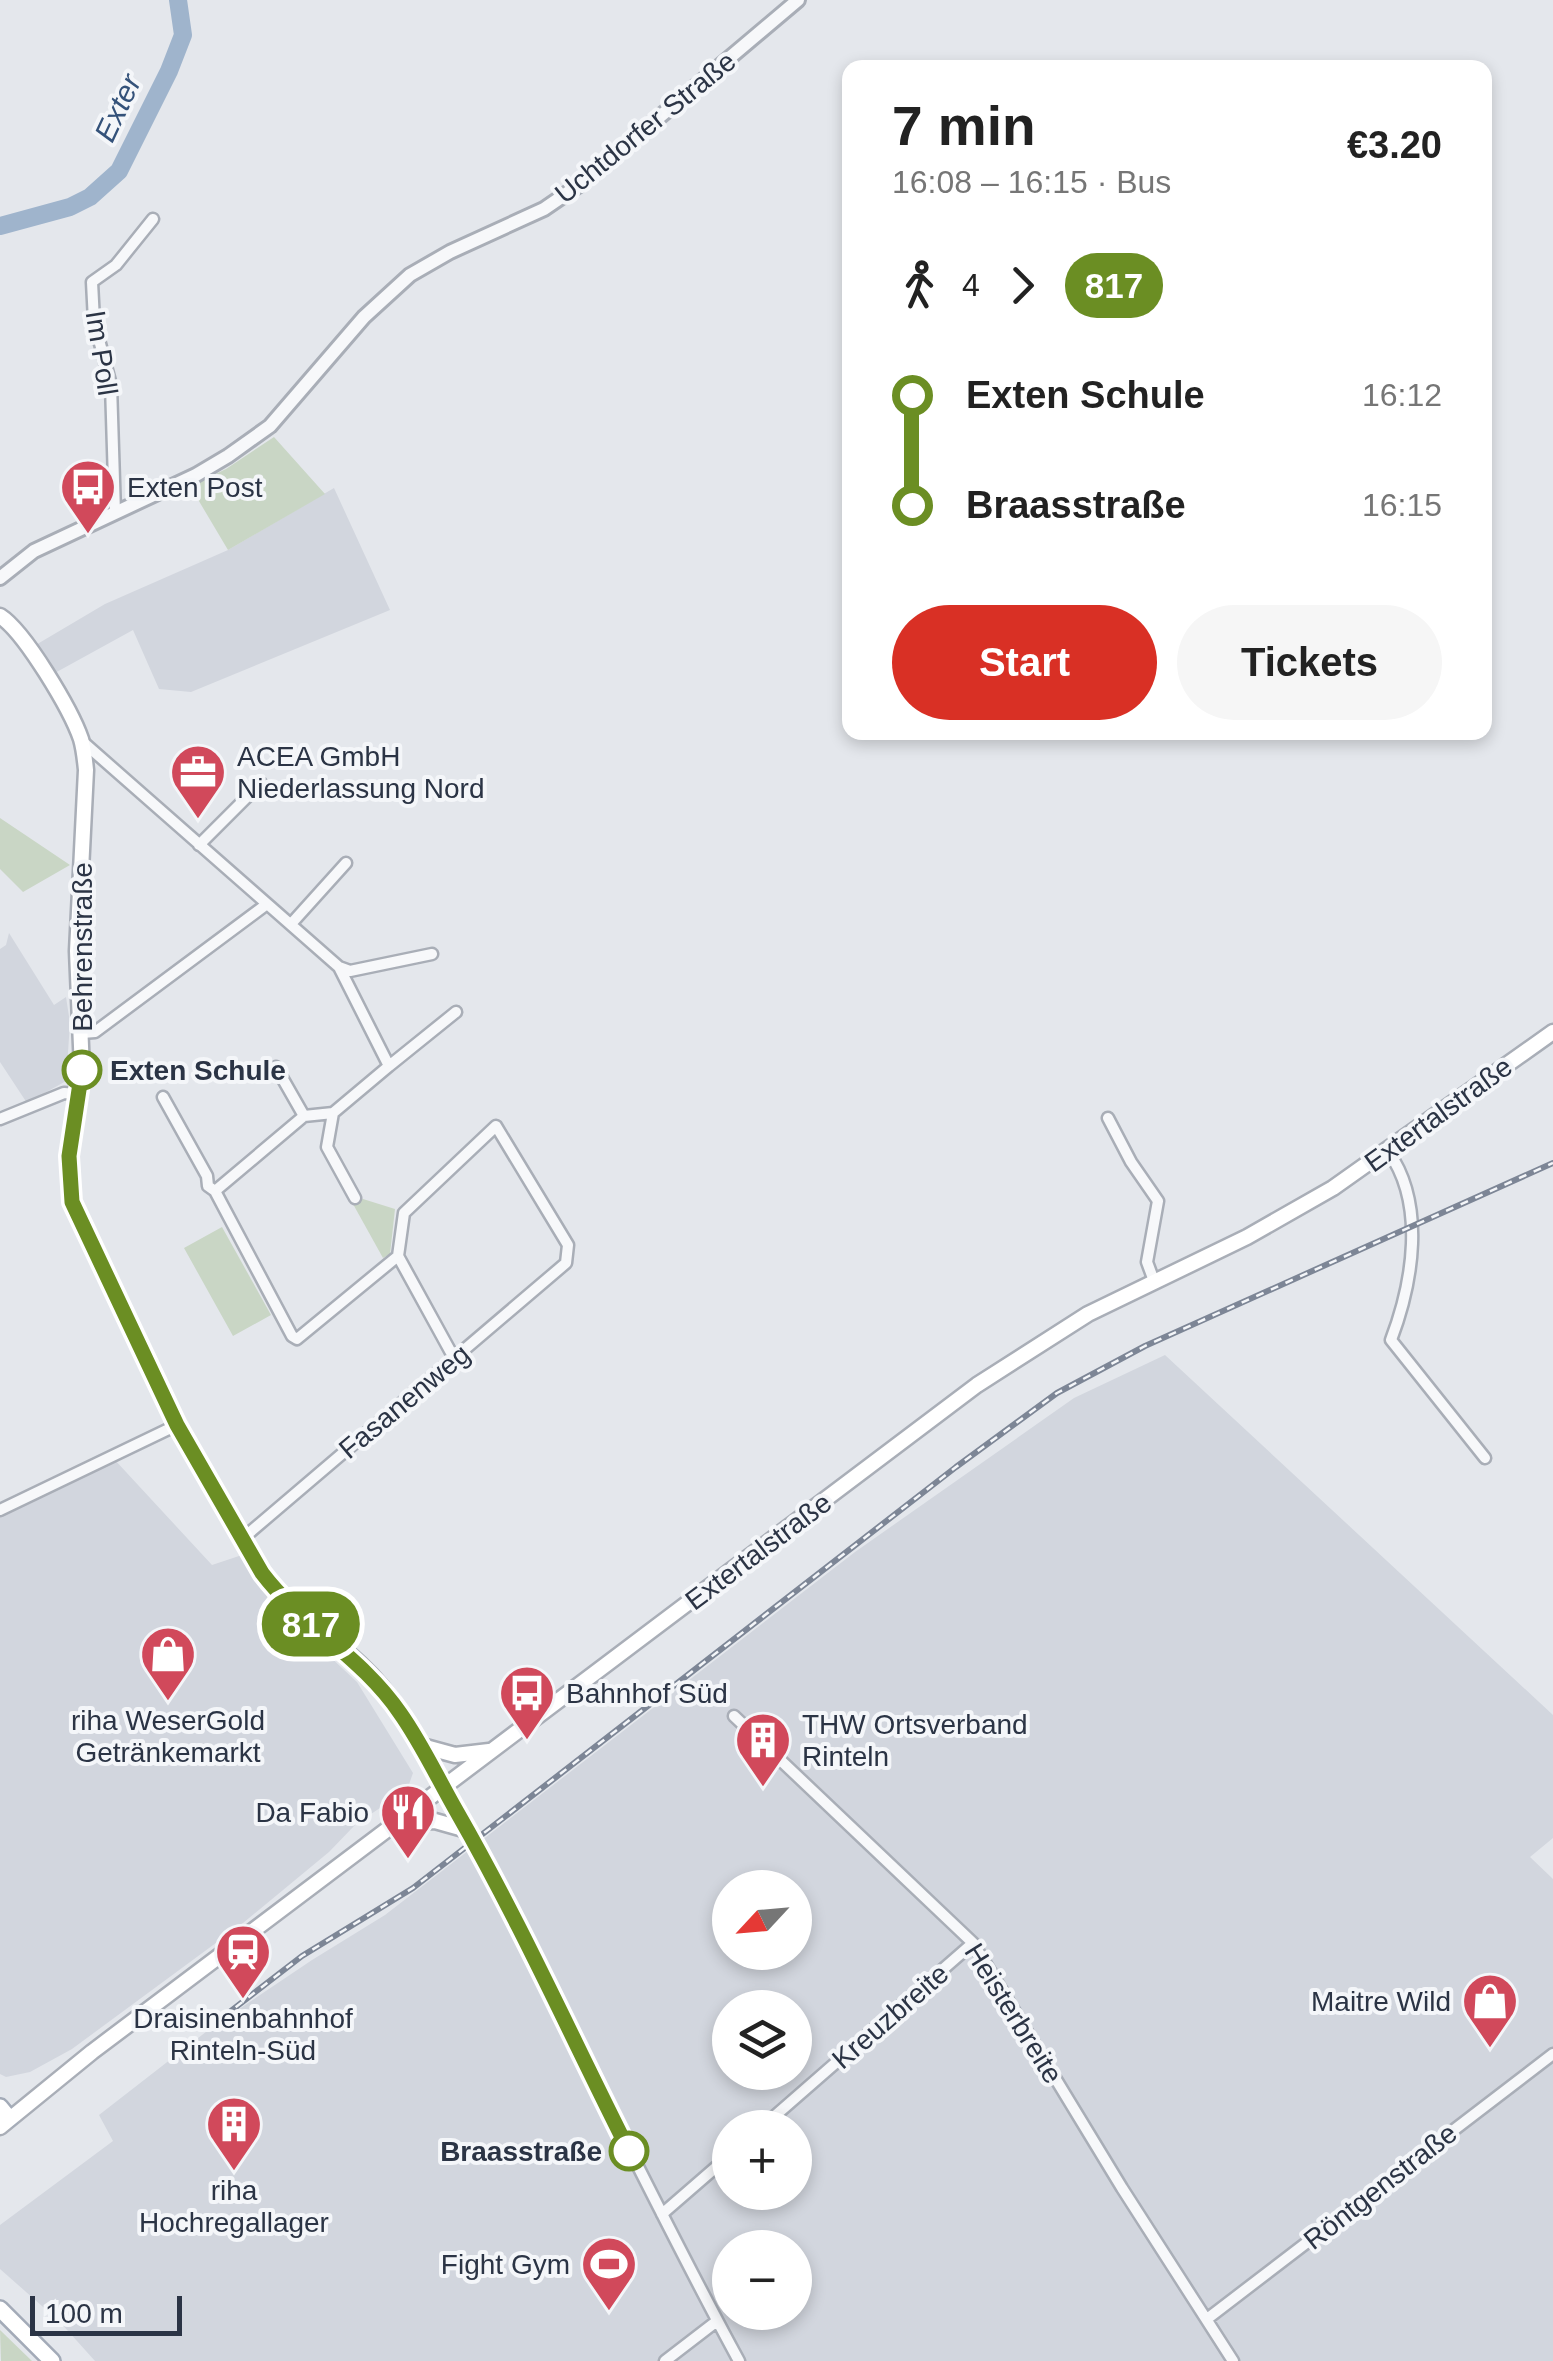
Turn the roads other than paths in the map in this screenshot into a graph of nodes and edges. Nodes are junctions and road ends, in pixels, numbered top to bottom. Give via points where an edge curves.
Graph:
1 (798, 0) edge
2 (153, 219) dead end
3 (115, 513) junction
4 (0, 578) edge
5 (0, 616) edge
6 (82, 741) junction
7 (260, 783) dead end
8 (200, 845) junction
9 (346, 863) dead end
10 (267, 904) junction
11 (292, 924) junction
12 (432, 954) dead end
13 (339, 967) junction
14 (456, 1012) dead end
15 (1553, 1032) edge
16 (82, 1034) junction
17 (388, 1066) junction
18 (276, 1067) dead end
19 (78, 1094) junction
20 (163, 1097) dead end
21 (333, 1113) junction
22 (304, 1116) junction
23 (0, 1118) edge
24 (1108, 1118) dead end
25 (1388, 1151) junction
26 (215, 1191) junction
27 (355, 1198) dead end
28 (398, 1256) junction
29 (1154, 1281) junction
30 (454, 1358) junction
31 (177, 1425) junction
32 (1485, 1458) dead end
33 (0, 1510) edge
34 (242, 1539) junction
35 (734, 1716) dead end
36 (422, 1746) junction
37 (490, 1752) junction
38 (444, 1788) junction
39 (396, 1824) junction
40 (467, 1830) junction
41 (974, 1943) junction
42 (1553, 2054) edge
43 (783, 2110) edge
44 (3, 2117) edge
45 (712, 2171) edge
46 (662, 2214) junction
47 (0, 2309) edge
48 (712, 2311) edge
49 (1208, 2319) junction
50 (712, 2325) edge
51 (722, 2330) edge
52 (52, 2361) edge
53 (665, 2361) edge
54 (739, 2361) edge
55 (1233, 2361) edge

1 - 3 street, Uchtdorfer Straße via 544,209 410,275 260,434 196,475
2 - 3 street, Im Poll via 116,265 92,282 94,321 111,385
3 - 4 street, Uchtdorfer Straße via 34,551
5 - 6 main road, Behrenstraße via 28,647
6 - 8 street
6 - 16 main road, Behrenstraße
7 - 8 street
8 - 10 street
9 - 11 street
10 - 11 street
10 - 16 street via 95,1032
11 - 13 street
12 - 13 street via 350,971
13 - 17 street
14 - 17 street
15 - 25 main road, Extertalstraße
16 - 19 main road, Behrenstraße
17 - 21 street
18 - 22 street
19 - 23 street via 64,1093
19 - 31 main road, Behrenstraße via 69,1156 72,1202
20 - 26 street
21 - 22 street
21 - 27 street via 326,1146
22 - 26 street
24 - 29 street via 1158,1200 1147,1262
25 - 29 main road, Extertalstraße via 1278,1221
25 - 32 street via 1404,1183 1411,1226 1406,1292 1391,1340
26 - 28 street via 297,1339
28 - 30 street
28 - 30 street, Fasanenweg via 404,1212 496,1126 568,1245 566,1263
29 - 37 main road, Extertalstraße via 977,1385
30 - 34 street, Fasanenweg
31 - 33 street
31 - 34 main road, Behrenstraße
34 - 36 main road, Behrenstraße via 278,1595 378,1682
35 - 41 street, Heisterbreite
36 - 37 main road via 455,1755
36 - 38 main road, Behrenstraße
37 - 38 main road, Extertalstraße
38 - 39 main road, Extertalstraße
38 - 40 street
39 - 40 main road via 434,1821
39 - 44 main road, Extertalstraße
40 - 46 street
41 - 43 street, Kreuzbreite
41 - 49 street, Heisterbreite
42 - 49 street, Röntgenstraße
45 - 46 street
46 - 48 street
47 - 52 main road
49 - 55 street, Heisterbreite
50 - 53 street
51 - 54 street

